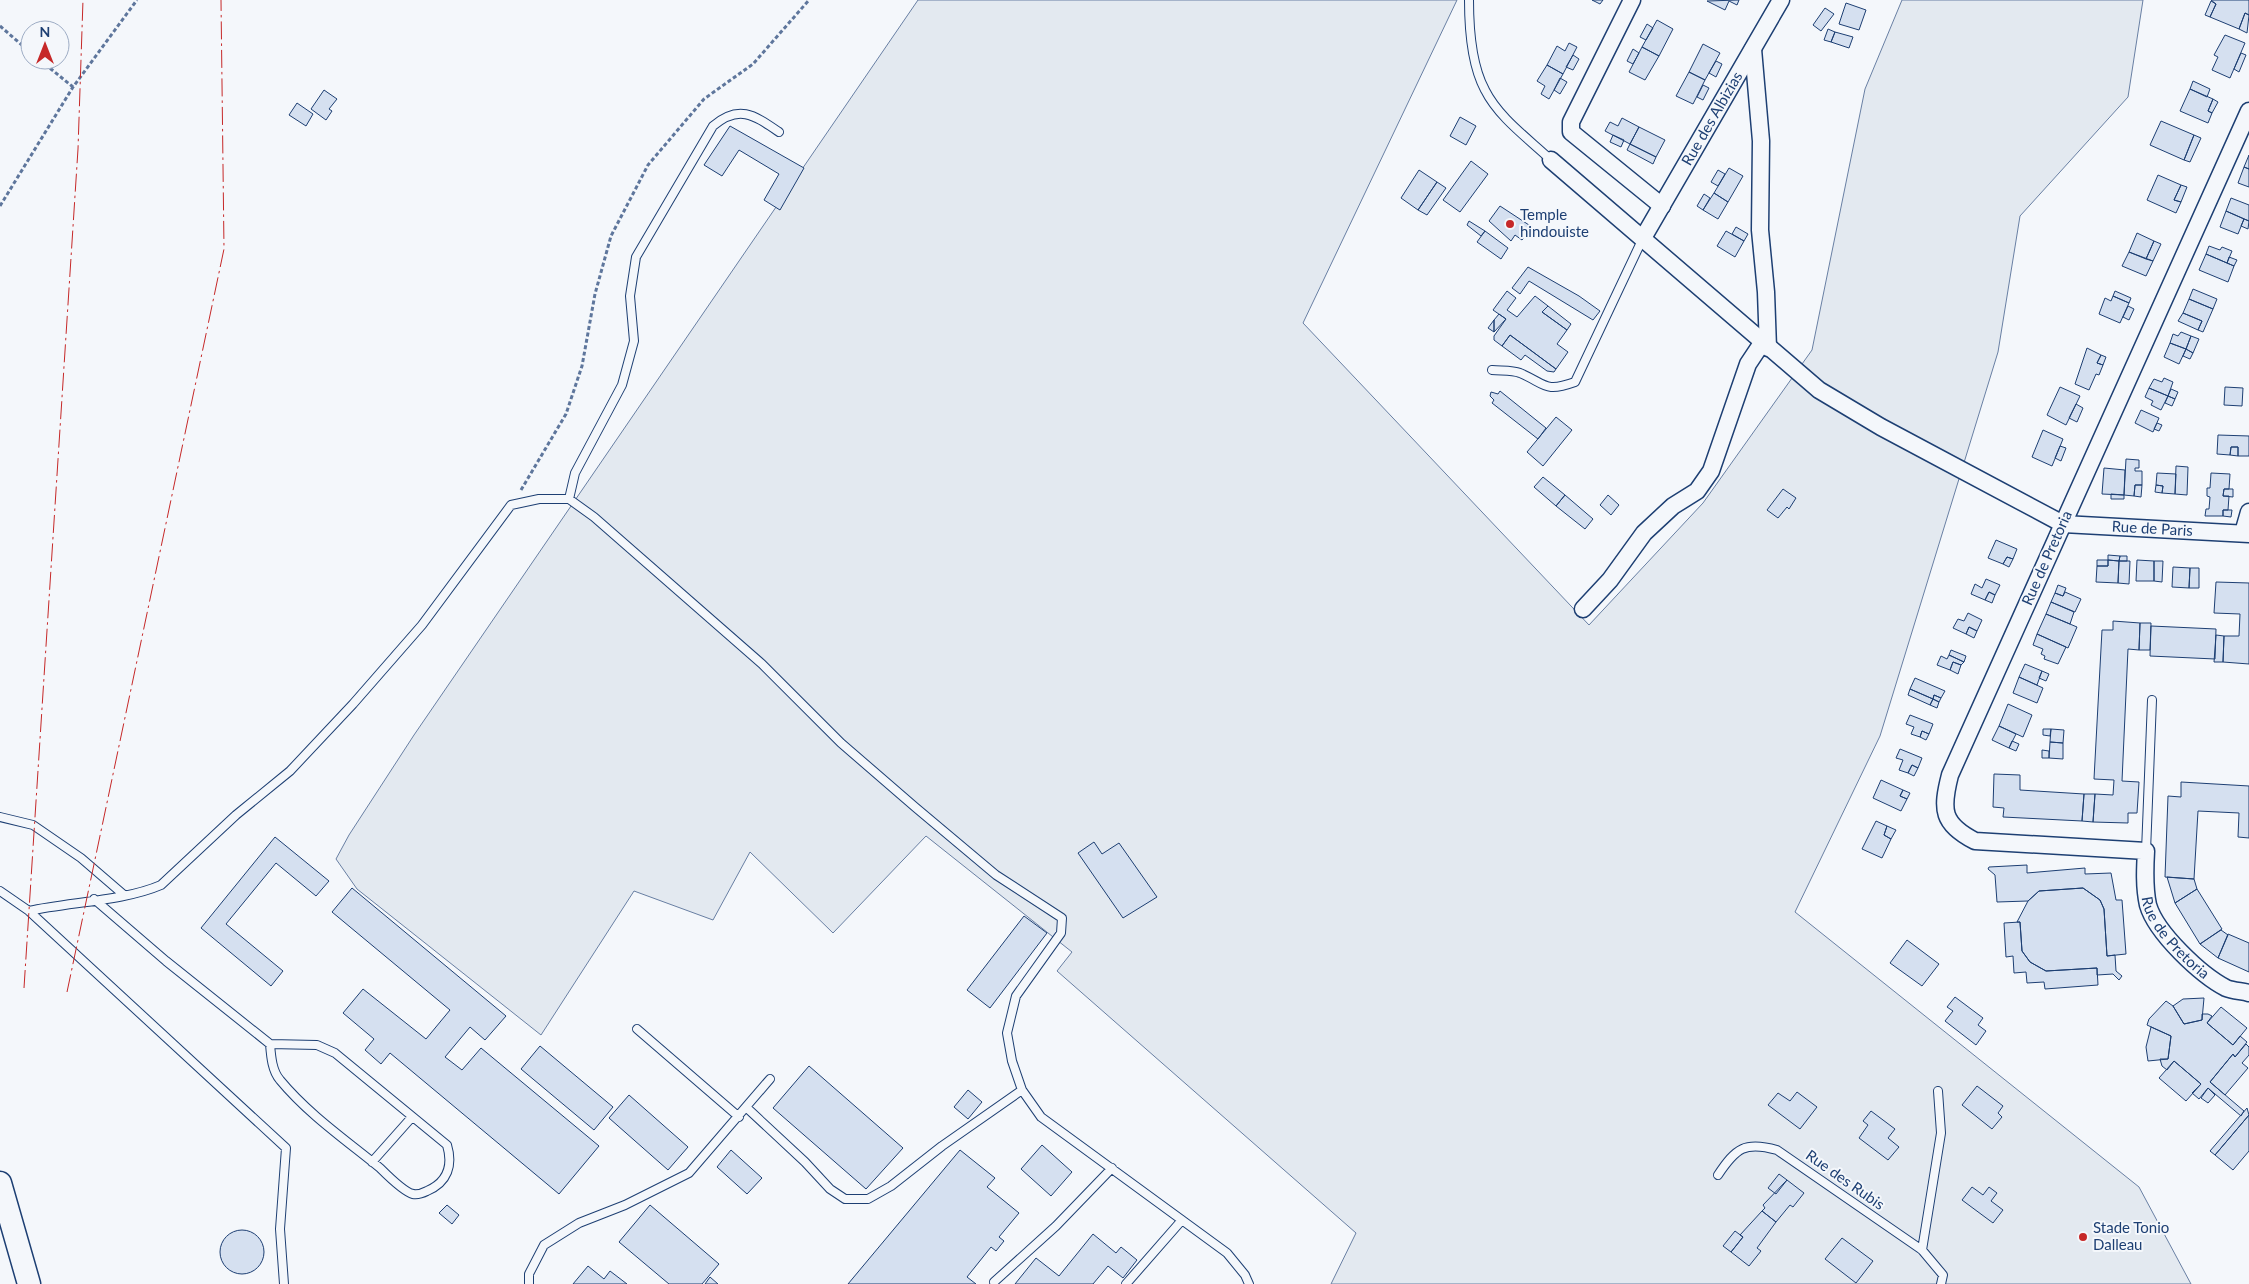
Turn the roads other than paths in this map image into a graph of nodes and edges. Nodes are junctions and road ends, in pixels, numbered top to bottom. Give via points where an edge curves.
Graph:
1 (1470, 0) edge
2 (1632, 0) edge
3 (1781, 0) edge
4 (1753, 49) junction
5 (2249, 111) edge
6 (779, 132) dead end
7 (1551, 160) joint
8 (1662, 206) junction
9 (1643, 238) junction
10 (1765, 345) junction
11 (1492, 370) dead end
12 (569, 499) junction
13 (2249, 512) edge
14 (2063, 524) junction
15 (2246, 534) edge
16 (1583, 610) dead end
17 (2152, 700) dead end
18 (0, 817) edge
19 (2146, 850) junction
20 (0, 891) edge
21 (124, 895) junction
22 (94, 899) junction
23 (29, 911) junction
24 (2249, 993) edge
25 (637, 1029) dead end
26 (270, 1044) junction
27 (770, 1079) dead end
28 (1022, 1090) junction
29 (1938, 1091) dead end
30 (747, 1108) junction
31 (412, 1116) junction
32 (739, 1117) junction
33 (372, 1162) junction
34 (1112, 1168) junction
35 (1718, 1175) dead end
36 (0, 1183) edge
37 (1182, 1220) junction
38 (1922, 1250) junction
39 (994, 1282) dead end
40 (29, 1284) edge
41 (284, 1284) edge
42 (529, 1284) edge
43 (1126, 1284) edge
44 (1249, 1284) edge
45 (1941, 1284) edge

1 - 7 lane via 1469,22 1485,90 1505,117
2 - 8 street via 1571,122 1572,132
3 - 4 street, Rue des Albizias
4 - 8 street, Rue des Albizias
4 - 10 street via 1761,141 1760,230 1766,292
5 - 14 street, Rue de Pretoria
6 - 12 lane via 757,117 738,112 723,117 712,126 667,202 636,257 630,296 634,341 622,385 575,472
7 - 9 street
8 - 9 street, Rue des Albizias
9 - 10 street
9 - 11 lane via 1575,382 1557,389 1538,384 1518,373
10 - 14 street via 1819,390 1880,428
10 - 16 street via 1748,364 1711,471 1697,491 1673,506 1644,533 1610,580
12 - 21 lane via 539,499 511,505 422,625 290,771 236,815 161,885 146,892
12 - 28 lane via 594,517 762,664 841,743 907,800 996,874 1062,918 1061,933 1016,996 1007,1032
13 - 15 street, Rue de Paris
14 - 15 street, Rue de Paris
14 - 19 street, Rue de Pretoria via 1950,775 1944,797 1947,817 1958,832 1975,842
17 - 19 lane, Rue de Pretoria
18 - 21 lane via 33,825 81,858
19 - 24 street, Rue de Pretoria via 2148,906 2162,930 2183,955 2227,988
20 - 23 lane
21 - 22 lane
22 - 23 lane
22 - 26 lane via 166,962
23 - 41 lane via 286,1148 280,1229
25 - 32 lane
26 - 31 lane via 317,1044 335,1053
26 - 33 lane via 278,1079
27 - 30 lane
28 - 30 lane via 891,1186 868,1199 845,1199 830,1189 806,1162
28 - 34 lane via 1041,1116
29 - 38 lane via 1941,1133
30 - 32 lane
31 - 33 lane
31 - 33 lane via 446,1145 451,1158 448,1173 436,1187 421,1194 412,1194
32 - 42 lane via 689,1173 625,1205 579,1223 544,1245 529,1274
34 - 37 lane
34 - 39 lane via 1056,1226
35 - 38 lane, Rue des Rubis via 1737,1150 1749,1146 1777,1150
36 - 40 main road
37 - 43 lane
37 - 44 lane via 1227,1253
38 - 45 lane, Rue des Rubis via 1943,1274

